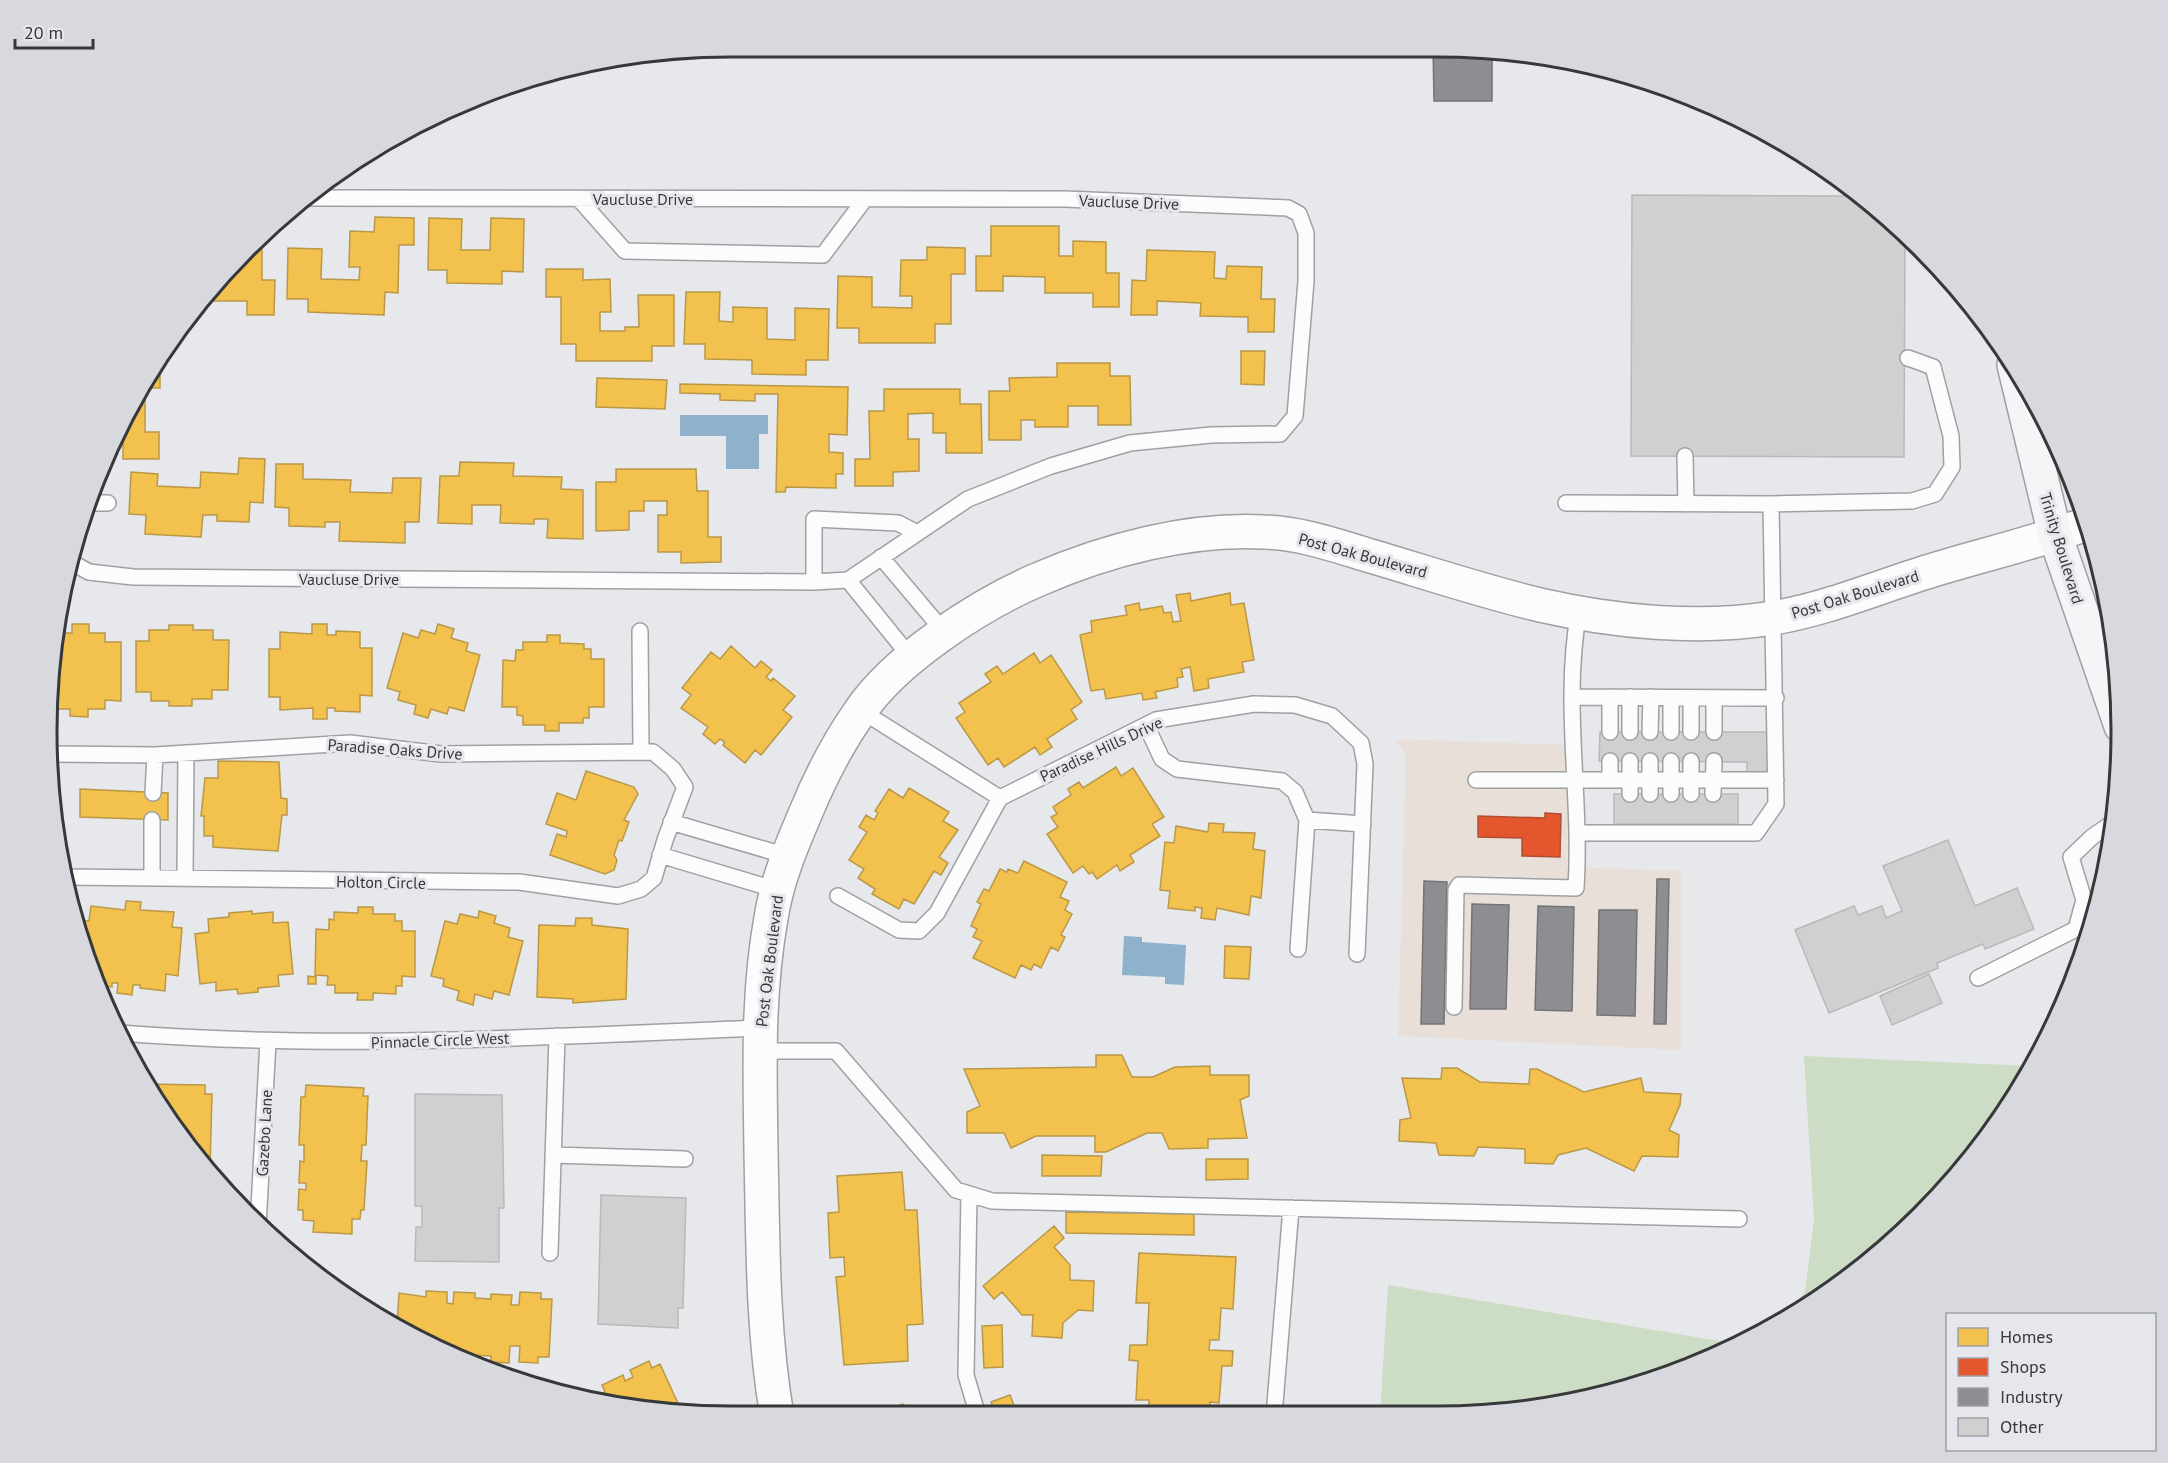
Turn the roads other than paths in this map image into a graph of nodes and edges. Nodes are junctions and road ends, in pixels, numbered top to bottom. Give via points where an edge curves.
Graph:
1 (319, 198) edge
2 (579, 199) junction
3 (865, 199) junction
4 (1908, 358) dead end
5 (2021, 393) edge
6 (1685, 456) dead end
7 (97, 503) edge
8 (108, 503) dead end
9 (1566, 503) dead end
10 (1686, 504) junction
11 (1771, 504) junction
12 (2079, 527) edge
13 (917, 533) junction
14 (2055, 535) junction
15 (881, 557) junction
16 (78, 566) edge
17 (848, 580) junction
18 (814, 582) junction
19 (1579, 611) junction
20 (1775, 618) junction
21 (640, 631) dead end
22 (945, 633) junction
23 (912, 659) junction
24 (2110, 695) edge
25 (1573, 697) junction
26 (1610, 697) junction
27 (1630, 697) junction
28 (1651, 697) junction
29 (1671, 698) junction
30 (1691, 698) junction
31 (1714, 698) junction
32 (1776, 698) junction
33 (860, 710) junction
34 (1146, 725) junction
35 (1610, 732) dead end
36 (1630, 732) dead end
37 (1650, 732) dead end
38 (1671, 732) dead end
39 (1691, 732) dead end
40 (1714, 732) dead end
41 (641, 752) junction
42 (186, 753) junction
43 (58, 754) edge
44 (155, 755) junction
45 (1610, 761) dead end
46 (1630, 761) dead end
47 (1650, 761) dead end
48 (1671, 761) dead end
49 (1691, 761) dead end
50 (1714, 761) dead end
51 (1573, 779) junction
52 (1610, 779) junction
53 (1476, 780) dead end
54 (1776, 780) junction
55 (1630, 786) junction
56 (1650, 787) junction
57 (1671, 787) junction
58 (1691, 787) junction
59 (1714, 787) junction
60 (153, 793) dead end
61 (1000, 798) junction
62 (153, 820) dead end
63 (1307, 820) junction
64 (671, 822) junction
65 (1363, 824) junction
66 (2104, 829) edge
67 (1578, 833) junction
68 (662, 847) junction
69 (787, 856) junction
70 (73, 877) edge
71 (152, 877) junction
72 (185, 877) junction
73 (777, 890) junction
74 (838, 896) dead end
75 (1298, 949) dead end
76 (1357, 954) dead end
77 (1978, 978) dead end
78 (1454, 1006) dead end
79 (129, 1033) edge
80 (557, 1036) junction
81 (760, 1039) junction
82 (268, 1041) junction
83 (553, 1155) junction
84 (685, 1159) dead end
85 (969, 1194) junction
86 (1291, 1208) junction
87 (259, 1212) edge
88 (1739, 1219) dead end
89 (550, 1253) dead end
90 (775, 1406) edge
91 (975, 1406) edge
92 (1275, 1406) edge

1 - 2 lane, Vaucluse Drive
2 - 3 lane, Vaucluse Drive
2 - 3 lane via 625,251 823,255
3 - 13 lane, Vaucluse Drive via 1064,199 1288,208 1299,214 1306,232 1295,416 1280,434 1130,442 1051,466 968,499
4 - 11 lane via 1933,368 1951,436 1952,467 1935,494 1912,501
5 - 14 main road, Trinity Boulevard
6 - 10 lane
7 - 8 lane
9 - 10 lane
10 - 11 lane
11 - 20 lane
12 - 14 street, Post Oak Boulevard
13 - 15 lane, Vaucluse Drive
13 - 18 lane via 898,523 814,519
14 - 20 street, Post Oak Boulevard
14 - 24 main road, Trinity Boulevard
15 - 17 lane, Vaucluse Drive
15 - 22 lane
16 - 18 lane, Vaucluse Drive via 89,572 133,578
17 - 18 lane, Vaucluse Drive
17 - 23 lane
19 - 20 street, Post Oak Boulevard via 1626,619 1715,623
19 - 22 street, Post Oak Boulevard via 1540,605 1307,537 1263,531 1215,533 1158,542 1077,562 983,607
19 - 25 lane via 1573,645
20 - 32 lane
21 - 41 lane
22 - 23 street, Post Oak Boulevard
23 - 33 street, Post Oak Boulevard
25 - 26 lane
25 - 51 lane
26 - 27 lane
26 - 35 lane
27 - 28 lane
27 - 36 lane
28 - 29 lane
28 - 37 lane
29 - 30 lane
29 - 38 lane
30 - 31 lane
30 - 39 lane
31 - 32 lane
31 - 40 lane
32 - 54 lane
33 - 61 lane
33 - 69 street, Post Oak Boulevard via 814,793
34 - 61 lane, Paradise Hills Drive
34 - 63 lane via 1162,759 1178,769 1282,781 1295,792
34 - 65 lane, Paradise Hills Drive via 1254,704 1295,705 1332,716 1361,743 1365,764
41 - 42 lane, Paradise Oaks Drive via 441,754 350,743
41 - 64 lane, Paradise Oaks Drive via 653,752 673,769 685,788
42 - 44 lane, Paradise Oaks Drive
42 - 72 lane
43 - 44 lane, Paradise Oaks Drive
44 - 60 lane
45 - 52 lane
46 - 55 lane
47 - 56 lane
48 - 57 lane
49 - 58 lane
50 - 59 lane
51 - 52 lane
51 - 53 lane
51 - 67 lane
52 - 55 lane
54 - 59 lane
54 - 67 lane via 1776,804 1756,833 1630,828
55 - 56 lane
56 - 57 lane
57 - 58 lane
58 - 59 lane
61 - 74 lane via 937,913 919,931 899,930
62 - 71 lane
63 - 65 lane
63 - 75 lane
64 - 68 lane, Paradise Oaks Drive
64 - 69 lane
65 - 76 lane, Paradise Hills Drive
66 - 77 lane via 2071,857 2084,900 2076,929
67 - 78 lane via 1576,888 1459,885
68 - 72 lane, Holton Circle via 654,878 641,889 618,896 519,882
68 - 73 lane
69 - 73 street, Post Oak Boulevard
70 - 71 lane, Holton Circle
71 - 72 lane, Holton Circle
73 - 81 street, Post Oak Boulevard via 771,916
79 - 82 lane, Pinnacle Circle West
80 - 81 lane, Pinnacle Circle West
80 - 82 lane, Pinnacle Circle West via 393,1043
80 - 83 lane
81 - 85 lane, Pinnacle Circle West via 836,1051 956,1190
81 - 90 street, Post Oak Boulevard via 768,1366
82 - 87 lane, Gazebo Lane
83 - 84 lane
83 - 89 lane
85 - 86 lane via 992,1201
85 - 91 lane via 966,1375
86 - 88 lane
86 - 92 lane

